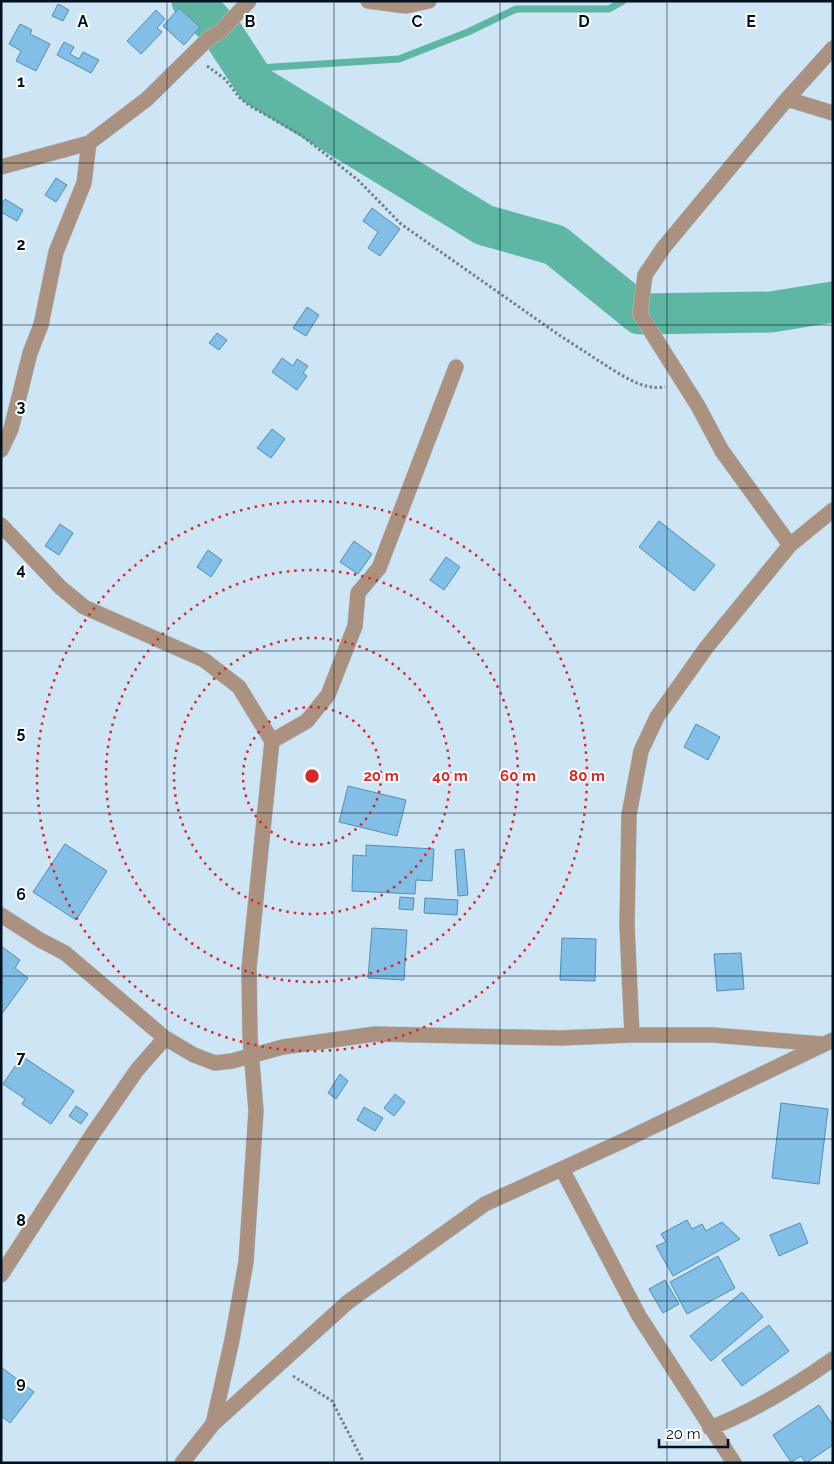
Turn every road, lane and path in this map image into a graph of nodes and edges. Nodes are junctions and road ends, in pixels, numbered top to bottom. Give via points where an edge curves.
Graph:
1 (249, 1) edge
2 (368, 1) edge
3 (429, 1) edge
4 (833, 48) edge
5 (192, 56) junction
6 (787, 99) junction
7 (833, 113) edge
8 (89, 143) junction
9 (1, 167) edge
10 (456, 367) dead end
11 (684, 384) junction
12 (1, 450) edge
13 (833, 510) edge
14 (1, 525) edge
15 (790, 545) junction
16 (272, 741) junction
17 (1, 916) edge
18 (632, 1035) junction
19 (165, 1038) junction
20 (828, 1042) edge
21 (251, 1056) junction
22 (562, 1169) junction
23 (1, 1275) edge
24 (833, 1359) edge
25 (275, 1365) junction
26 (212, 1424) junction
27 (710, 1428) junction
28 (182, 1463) edge
29 (364, 1463) edge
30 (734, 1463) edge

1 - 5 street
2 - 3 street via 406,6
4 - 6 street
5 - 8 street via 147,99
5 - 11 path via 225,78 250,106 300,135 358,180 401,224 559,335 636,383 655,389
6 - 7 street
6 - 11 street via 664,247 645,275 640,314
8 - 9 street
8 - 12 street via 84,183 56,252 41,325 30,353 11,429
10 - 16 street via 379,568 358,593 355,626 328,695 307,721
11 - 15 street via 722,451
13 - 15 street
14 - 16 street via 84,607 204,660 239,687
15 - 18 street via 706,648 657,717 641,751 629,815 627,926
16 - 21 street via 248,968
17 - 19 street via 65,953
18 - 20 street via 713,1035
18 - 21 street via 560,1038 374,1034 282,1047
19 - 21 street via 215,1063
19 - 23 street via 137,1070 92,1135
20 - 22 street
21 - 26 street via 256,1111 246,1262
22 - 25 street via 485,1204 348,1302
22 - 27 street via 639,1316
24 - 27 street via 738,1417
25 - 26 street
25 - 29 path via 332,1401
26 - 28 street
27 - 30 street

